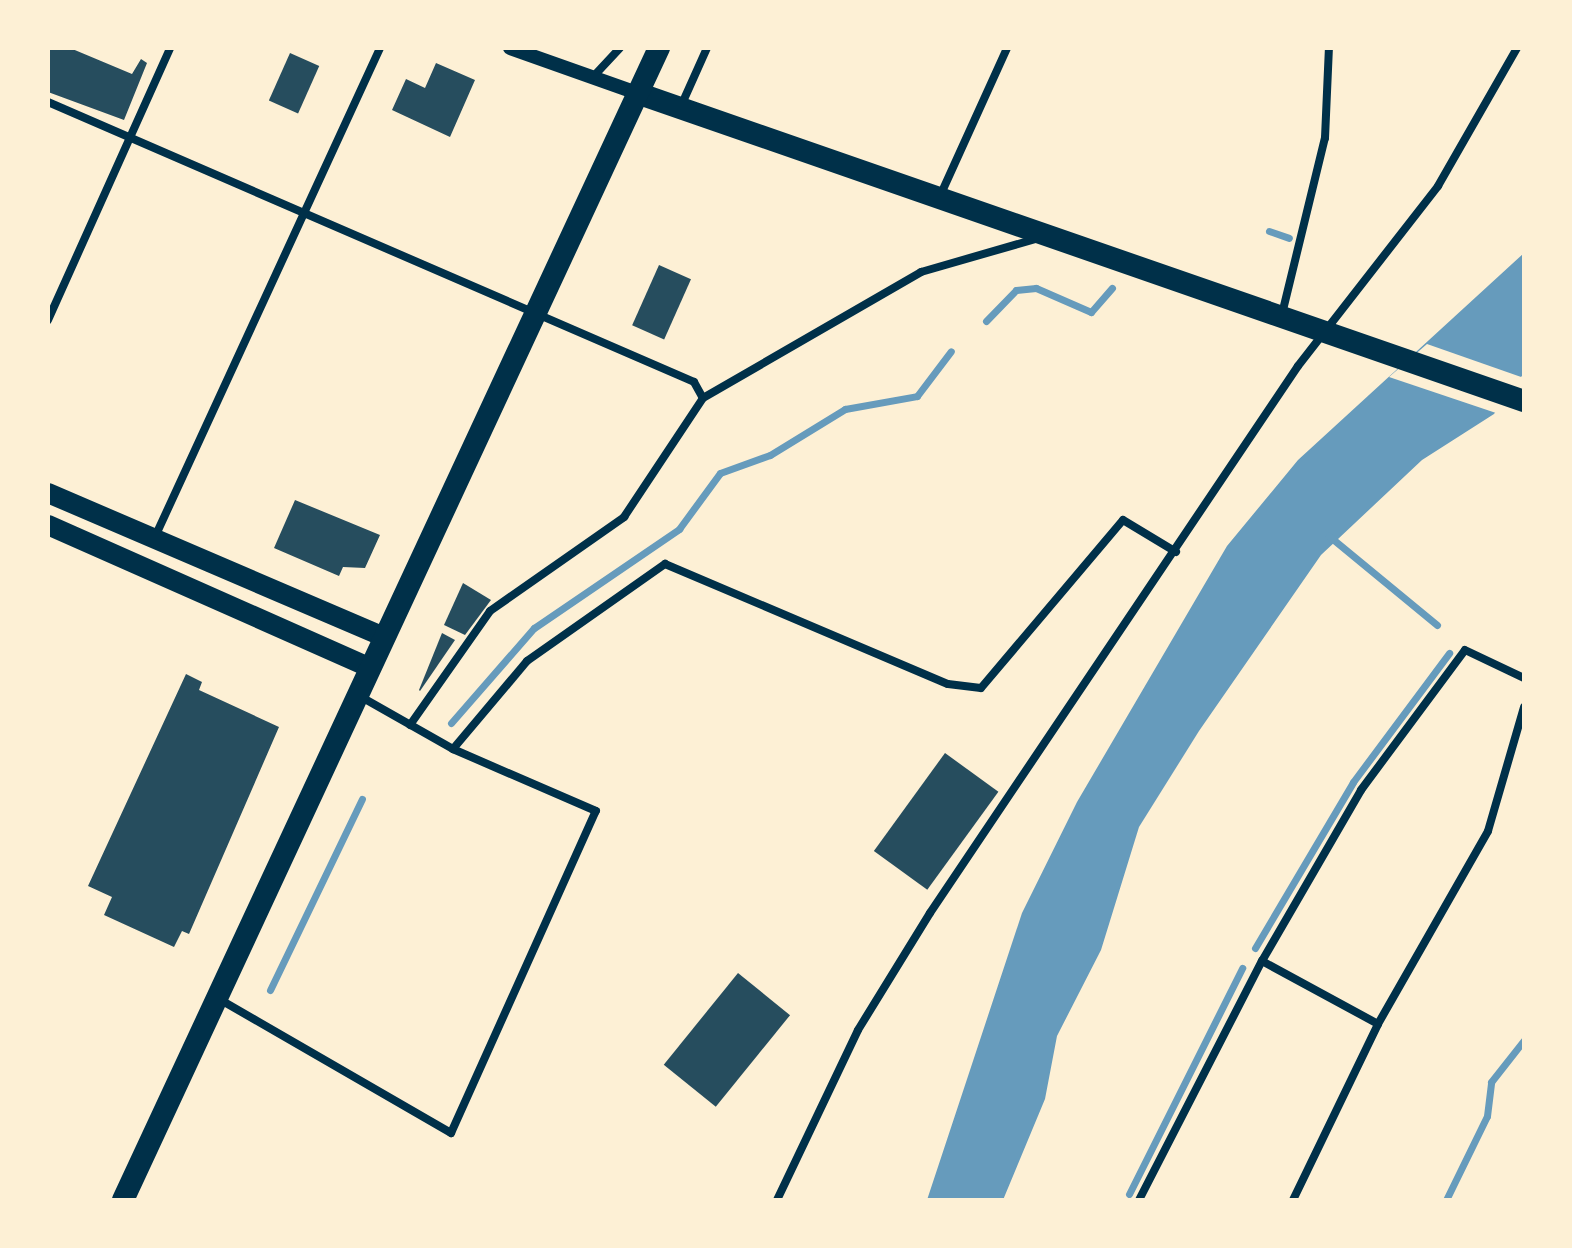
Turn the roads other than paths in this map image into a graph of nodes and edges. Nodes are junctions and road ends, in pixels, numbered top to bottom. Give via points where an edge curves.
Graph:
1 (170, 48) edge
2 (380, 48) edge
3 (510, 48) edge
4 (620, 48) edge
5 (659, 48) edge
6 (707, 48) edge
7 (1007, 48) edge
8 (1329, 48) edge
9 (1517, 48) edge
10 (592, 78) junction
11 (637, 93) junction
12 (48, 102) edge
13 (681, 107) junction
14 (131, 137) junction
15 (938, 201) junction
16 (306, 212) junction
17 (1040, 238) junction
18 (538, 312) junction
19 (1280, 318) junction
20 (48, 320) edge
21 (1332, 336) junction
22 (703, 398) junction
23 (1524, 401) edge
24 (48, 493) edge
25 (48, 525) edge
26 (154, 540) junction
27 (1176, 552) junction
28 (384, 637) junction
29 (370, 668) junction
30 (1524, 678) edge
31 (357, 695) junction
32 (1524, 707) edge
33 (410, 725) junction
34 (453, 749) junction
35 (1262, 961) junction
36 (217, 998) junction
37 (1378, 1024) junction
38 (123, 1200) edge
39 (777, 1200) edge
40 (1139, 1200) edge
41 (1293, 1200) edge

1 - 14 street
2 - 16 street
3 - 10 street
4 - 10 street
5 - 11 highway
6 - 13 street
7 - 15 street
8 - 19 street via 1325,138
9 - 21 street via 1438,186
10 - 11 street
11 - 13 highway
11 - 18 highway
12 - 14 street
13 - 15 highway
14 - 16 street
14 - 20 street
15 - 17 highway
16 - 18 street
16 - 26 street
17 - 19 highway
17 - 22 street via 921,272
18 - 22 street via 694,382
18 - 28 highway
19 - 21 highway
21 - 23 highway
21 - 27 street
22 - 33 street via 624,517 490,611
24 - 26 main road
25 - 29 main road
26 - 28 main road
27 - 34 street via 1123,520 981,688 948,684 665,564 527,661
27 - 39 street via 930,913 858,1030
28 - 29 highway
29 - 31 highway
30 - 35 street via 1465,650 1361,790
31 - 33 street
31 - 36 highway
32 - 37 street via 1488,831
33 - 34 street
34 - 36 street via 596,811 451,1133
35 - 37 street
35 - 40 street
36 - 38 highway
37 - 41 street

